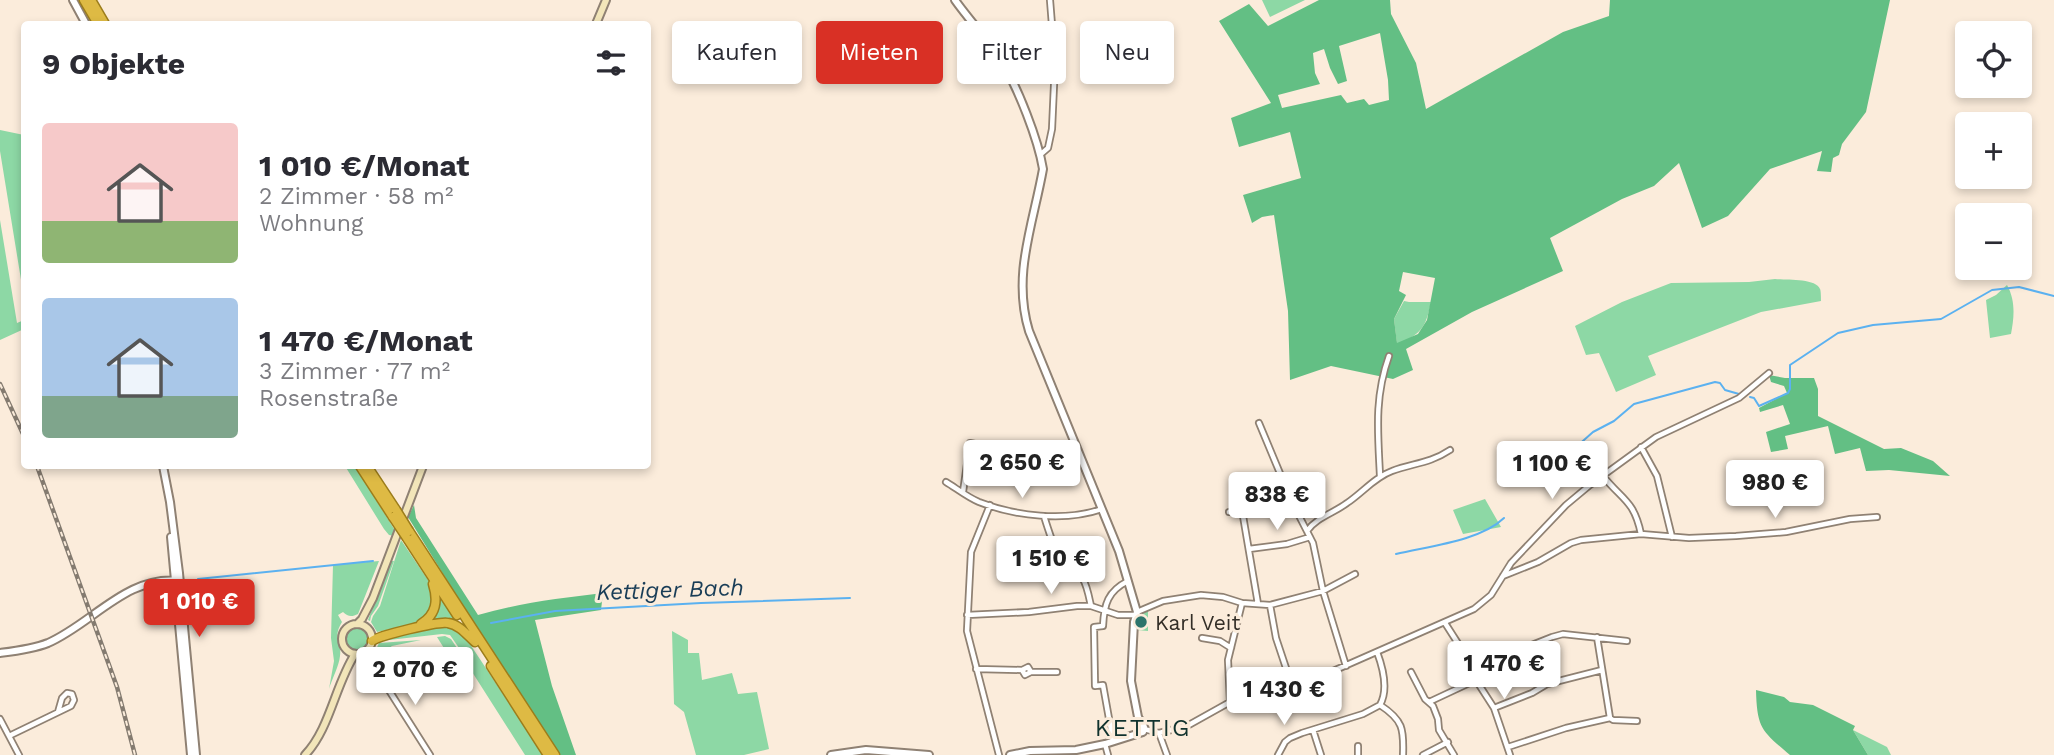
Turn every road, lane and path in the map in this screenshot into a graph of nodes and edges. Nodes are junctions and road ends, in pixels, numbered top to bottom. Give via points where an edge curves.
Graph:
1 (73, 0) edge
2 (84, 0) edge
3 (91, 0) edge
4 (606, 0) edge
5 (955, 0) edge
6 (1050, 0) edge
7 (84, 21) edge
8 (96, 21) edge
9 (103, 21) edge
10 (597, 21) edge
11 (1041, 154) junction
12 (1388, 356) dead end
13 (1769, 373) dead end
14 (1259, 423) dead end
15 (1077, 447) junction
16 (1642, 447) junction
17 (1450, 450) dead end
18 (163, 469) edge
19 (164, 469) edge
20 (362, 469) edge
21 (370, 469) edge
22 (422, 469) edge
23 (1603, 476) junction
24 (1381, 477) junction
25 (946, 482) dead end
26 (963, 492) junction
27 (1292, 502) junction
28 (990, 505) junction
29 (1102, 509) junction
30 (1242, 510) junction
31 (1229, 512) dead end
32 (394, 514) junction
33 (1044, 516) junction
34 (1877, 517) dead end
35 (1308, 534) junction
36 (1641, 534) junction
37 (408, 535) junction
38 (1672, 537) junction
39 (1013, 547) dead end
40 (1249, 549) junction
41 (173, 559) junction
42 (1060, 564) junction
43 (430, 574) junction
44 (1354, 574) dead end
45 (1502, 577) junction
46 (163, 580) junction
47 (1128, 581) junction
48 (178, 583) junction
49 (142, 587) junction
50 (1323, 591) junction
51 (373, 598) junction
52 (1242, 603) junction
53 (1258, 604) junction
54 (1270, 605) junction
55 (1091, 606) junction
56 (1104, 612) junction
57 (1136, 614) junction
58 (967, 615) junction
59 (1445, 623) junction
60 (357, 624) junction
61 (369, 637) junction
62 (1597, 637) junction
63 (1202, 638) dead end
64 (1627, 641) dead end
65 (475, 642) junction
66 (1231, 648) junction
67 (347, 650) junction
68 (0, 653) edge
69 (1375, 653) junction
70 (358, 654) junction
71 (1468, 659) junction
72 (1346, 666) junction
73 (976, 669) junction
74 (1602, 670) junction
75 (1411, 672) dead end
76 (378, 673) junction
77 (1057, 673) dead end
78 (342, 678) junction
79 (1476, 680) junction
80 (1291, 683) junction
81 (1230, 702) junction
82 (1429, 702) junction
83 (1380, 705) junction
84 (1494, 708) junction
85 (58, 712) junction
86 (1610, 718) junction
87 (0, 719) edge
88 (1637, 721) dead end
89 (1144, 729) junction
90 (1314, 730) junction
91 (1159, 733) junction
92 (9, 736) junction
93 (1109, 743) junction
94 (1448, 743) junction
95 (1358, 746) dead end
96 (1508, 747) junction
97 (1436, 752) edge
98 (1452, 754) edge
99 (19, 755) edge
100 (193, 755) edge
101 (305, 755) edge
102 (430, 755) edge
103 (548, 755) edge
104 (555, 755) edge
105 (831, 755) edge
106 (929, 755) edge
107 (999, 755) edge
108 (1010, 755) edge
109 (1108, 755) edge
110 (1167, 755) edge
111 (1278, 755) edge
112 (1321, 755) edge
113 (1358, 755) edge
114 (1403, 755) edge
115 (1423, 755) edge
116 (1510, 755) edge

1 - 7 street
2 - 8 highway
3 - 9 highway
4 - 10 main road
5 - 11 street via 1001,60
6 - 11 street via 1055,63 1052,129 1048,148
11 - 15 street via 1043,169 1025,253 1023,313
12 - 24 street via 1377,408
13 - 16 street via 1740,398 1674,427
14 - 27 street
15 - 26 street via 1050,459 970,443
15 - 29 street
16 - 23 street
16 - 38 street via 1657,476
17 - 24 street
18 - 41 street
19 - 48 street
20 - 32 highway
21 - 32 highway
22 - 51 main road
23 - 36 street via 1632,507
23 - 45 street via 1562,509
24 - 35 street via 1316,521
25 - 26 street
26 - 28 street
27 - 30 street
27 - 35 street
28 - 33 street
28 - 58 street via 971,552
29 - 33 street
29 - 47 street
30 - 31 street
30 - 40 street
32 - 37 highway, bridge
33 - 42 street
34 - 38 street via 1786,532
35 - 40 street via 1287,544
35 - 50 street
36 - 38 street
36 - 45 street via 1571,543
37 - 43 highway
37 - 104 highway
39 - 42 street via 1018,569
40 - 53 street
41 - 46 street
41 - 48 street
42 - 55 street via 1081,576
43 - 61 highway via 436,602 427,620
43 - 65 highway
44 - 50 street
45 - 59 street via 1481,605
46 - 48 street
46 - 49 street
47 - 56 street via 1117,586
47 - 57 street
48 - 49 street
48 - 100 street
49 - 68 street via 120,596 50,642
50 - 54 street
50 - 72 street
51 - 60 main road
51 - 61 main road
52 - 53 street
52 - 57 street via 1201,595 1163,601
52 - 66 street
53 - 54 street
54 - 80 street
55 - 56 street
55 - 58 street
56 - 57 street
56 - 93 street via 1103,626 1094,626 1094,686 1103,685
57 - 89 street via 1131,681
58 - 73 street
59 - 69 street
59 - 71 street
60 - 61 main road
60 - 67 main road via 343,634
61 - 65 highway via 441,622 456,625
61 - 70 main road
61 - 76 street
62 - 64 street
62 - 71 street via 1563,634 1504,656
62 - 74 street
63 - 66 street via 1220,640
65 - 103 highway
66 - 81 street
67 - 70 main road
67 - 78 main road
69 - 72 street
69 - 83 street via 1383,672
70 - 76 street
70 - 78 main road
71 - 79 street
72 - 80 street
73 - 77 street via 1028,667 1031,672
73 - 107 street
74 - 84 street via 1547,684
74 - 86 street
75 - 82 street
76 - 102 street
78 - 101 main road
79 - 82 street
79 - 84 street
80 - 81 street
81 - 91 street via 1187,726
82 - 94 street
83 - 90 street
83 - 114 street via 1401,724
84 - 96 street
85 - 85 street via 73,705 72,694 66,693
85 - 92 street
86 - 88 street
86 - 96 street
87 - 92 street
89 - 91 street
89 - 93 street
90 - 111 street via 1284,742
90 - 112 street
91 - 110 street
92 - 99 street
93 - 108 street
93 - 109 street
94 - 97 street
94 - 98 street
95 - 113 street
96 - 116 street
97 - 115 street
105 - 106 street via 866,750

